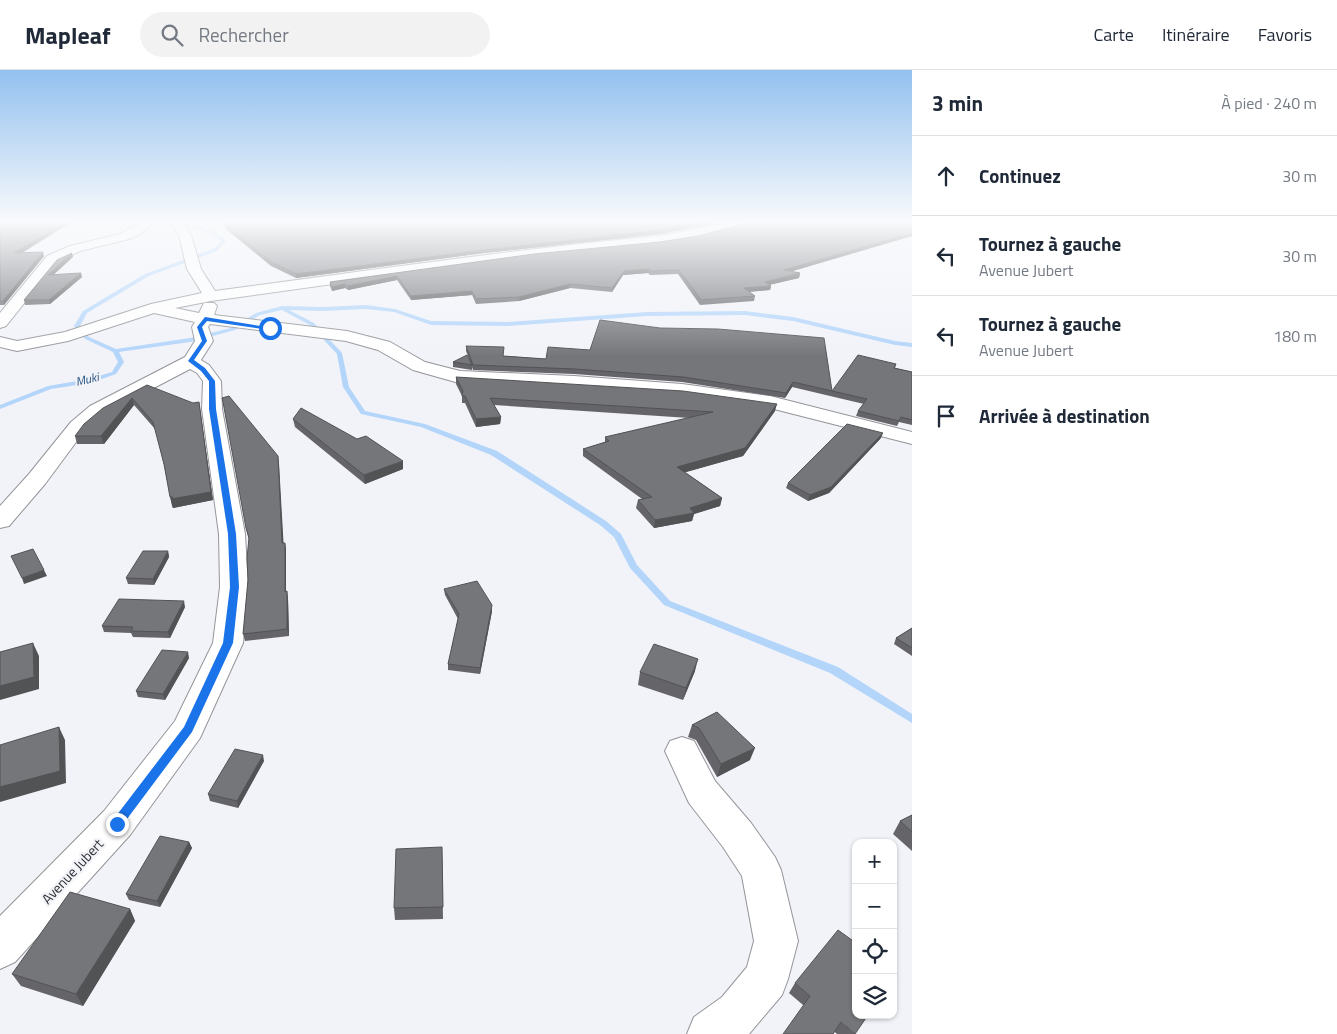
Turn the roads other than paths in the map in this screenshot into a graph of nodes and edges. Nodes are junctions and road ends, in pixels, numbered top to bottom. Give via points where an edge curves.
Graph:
1 (46, 266) edge
2 (193, 266) edge
3 (432, 266) edge
4 (212, 296) junction
5 (156, 307) junction
6 (0, 323) edge
7 (200, 337) junction
8 (7, 351) edge
9 (912, 438) edge
10 (0, 521) edge
11 (682, 751) dead end
12 (0, 947) edge
13 (711, 1034) edge

1 - 6 street
2 - 4 street
3 - 4 street
4 - 5 street
4 - 7 street
5 - 7 street
5 - 8 street via 68,336 55,344
7 - 9 street via 270,328 347,336 384,346 419,366 459,377 682,390 770,402
7 - 10 street via 78,426
7 - 12 street, Avenue Jubert via 203,370 212,381 212,409 232,534 234,587 228,643 188,729 117,824
11 - 13 street via 702,792 761,870 776,941 766,979 738,1013

